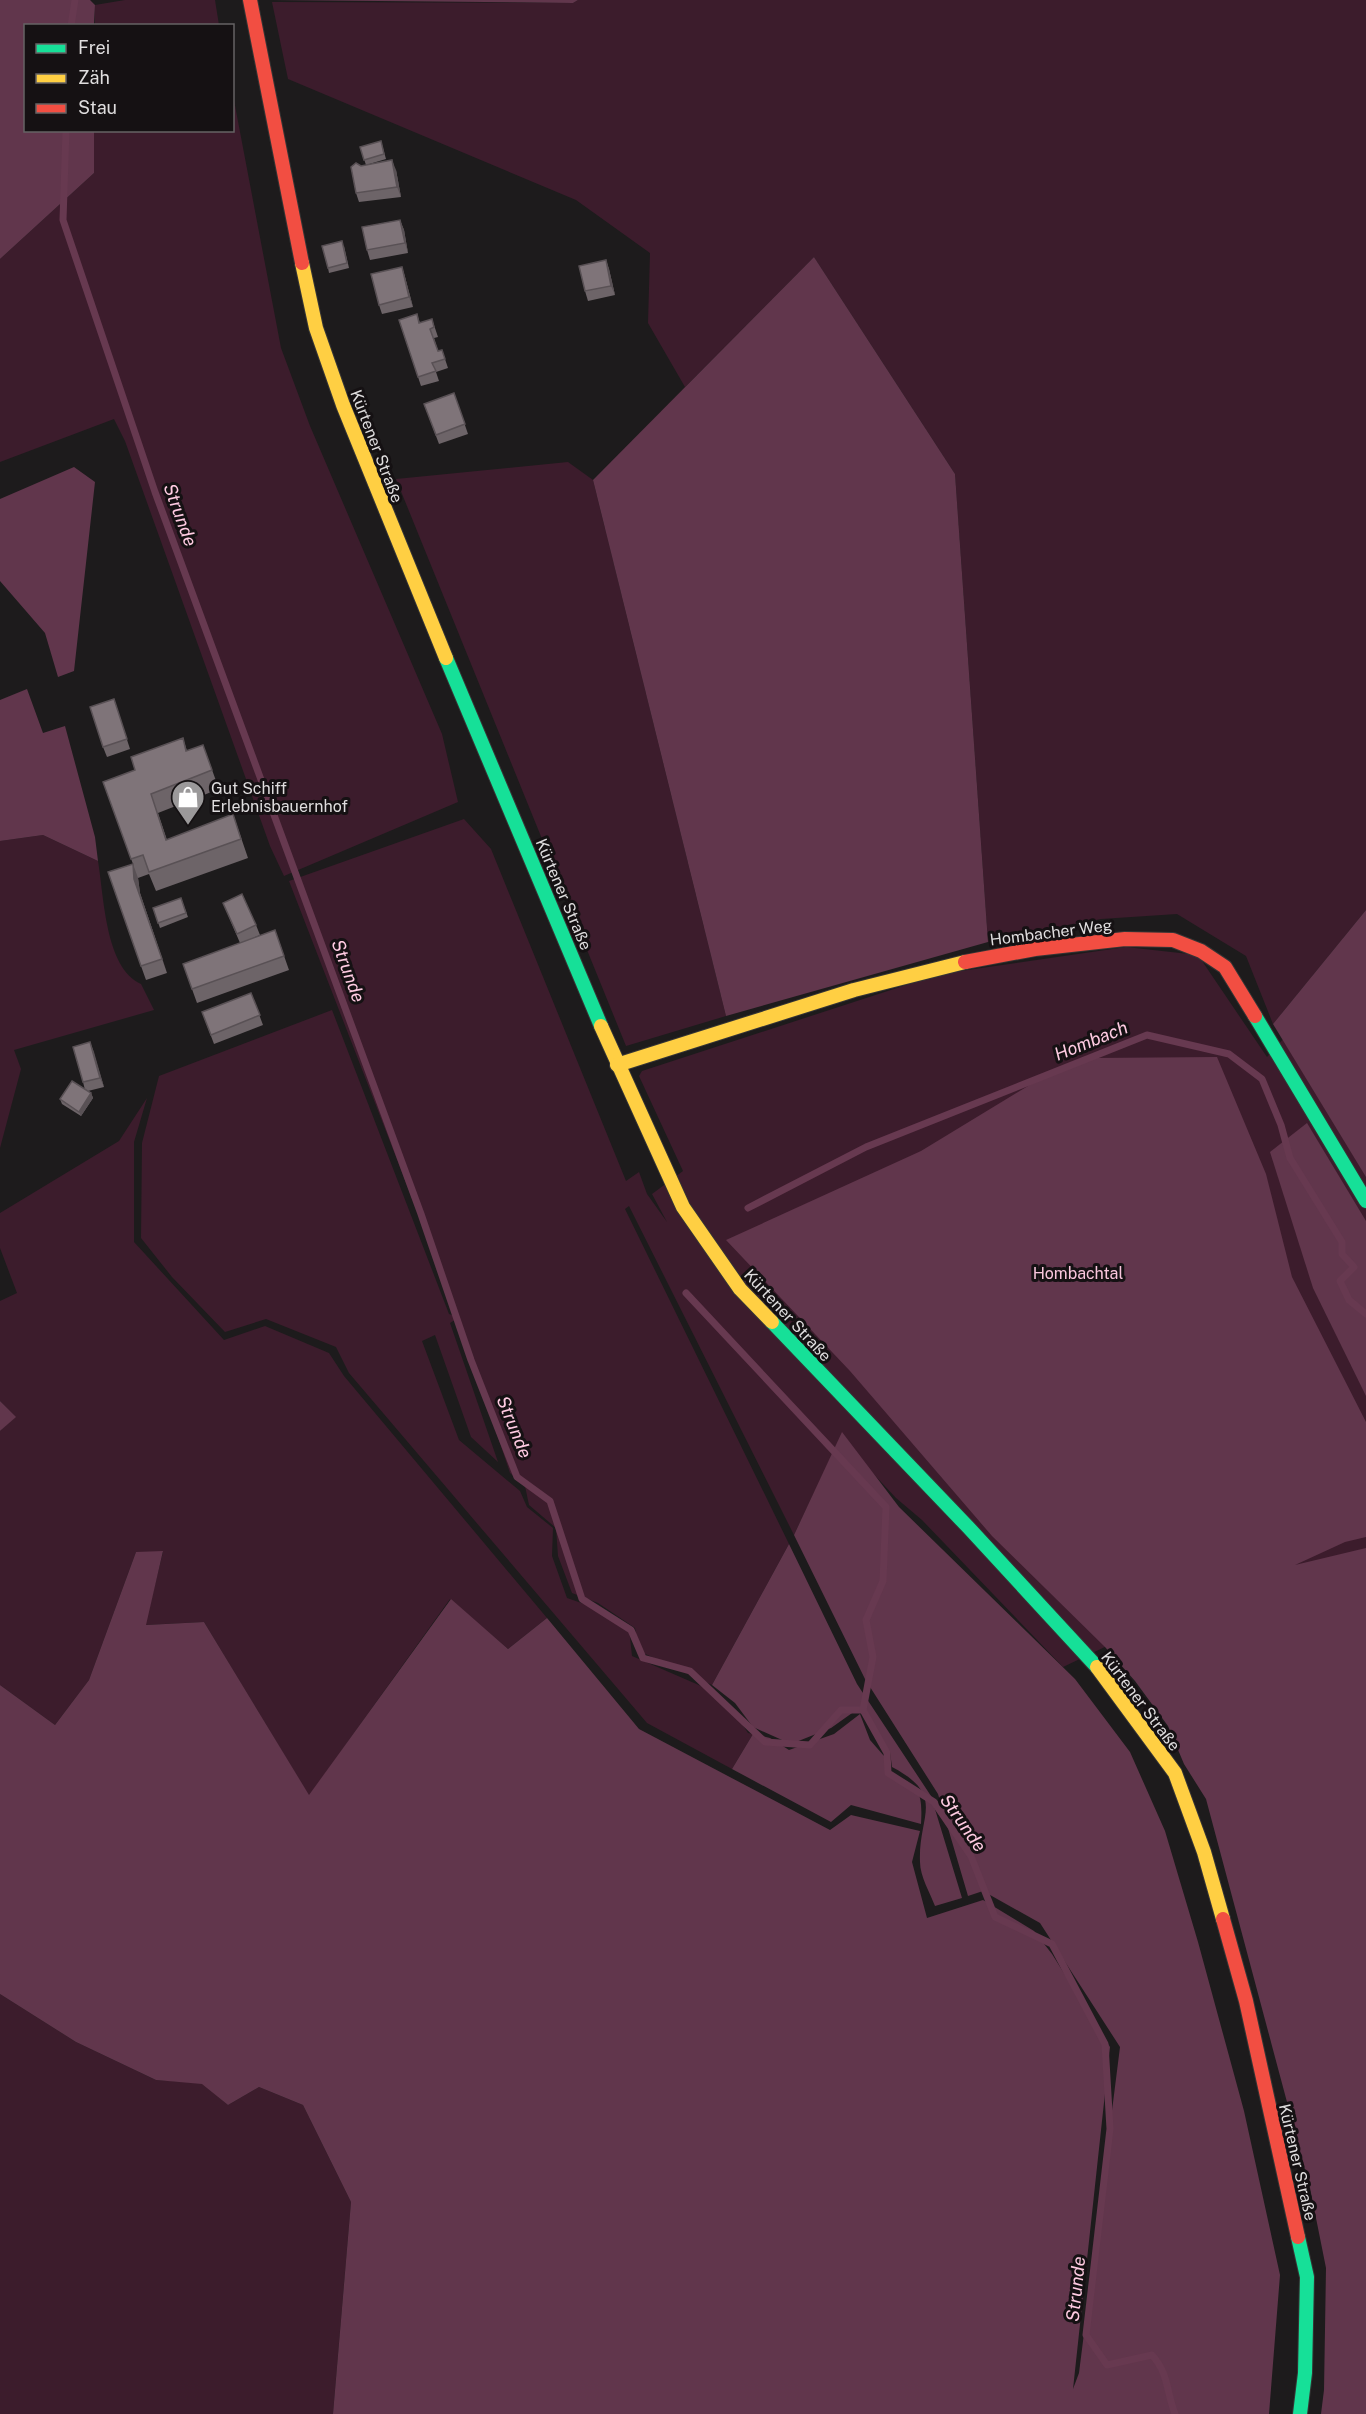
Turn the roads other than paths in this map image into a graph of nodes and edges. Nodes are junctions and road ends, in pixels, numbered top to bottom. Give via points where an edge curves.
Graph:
1 (250, 0) edge
2 (617, 1065) junction
3 (1366, 1201) edge
4 (1300, 2414) edge

1 - 2 main road, Kürtener Straße via 316,328 387,519
2 - 3 main road, Hombacher Weg via 964,960 1042,946 1149,938 1172,940 1225,967
2 - 4 main road, Kürtener Straße via 683,1207 740,1289 1107,1678 1175,1773 1204,1852 1246,2001 1307,2277

